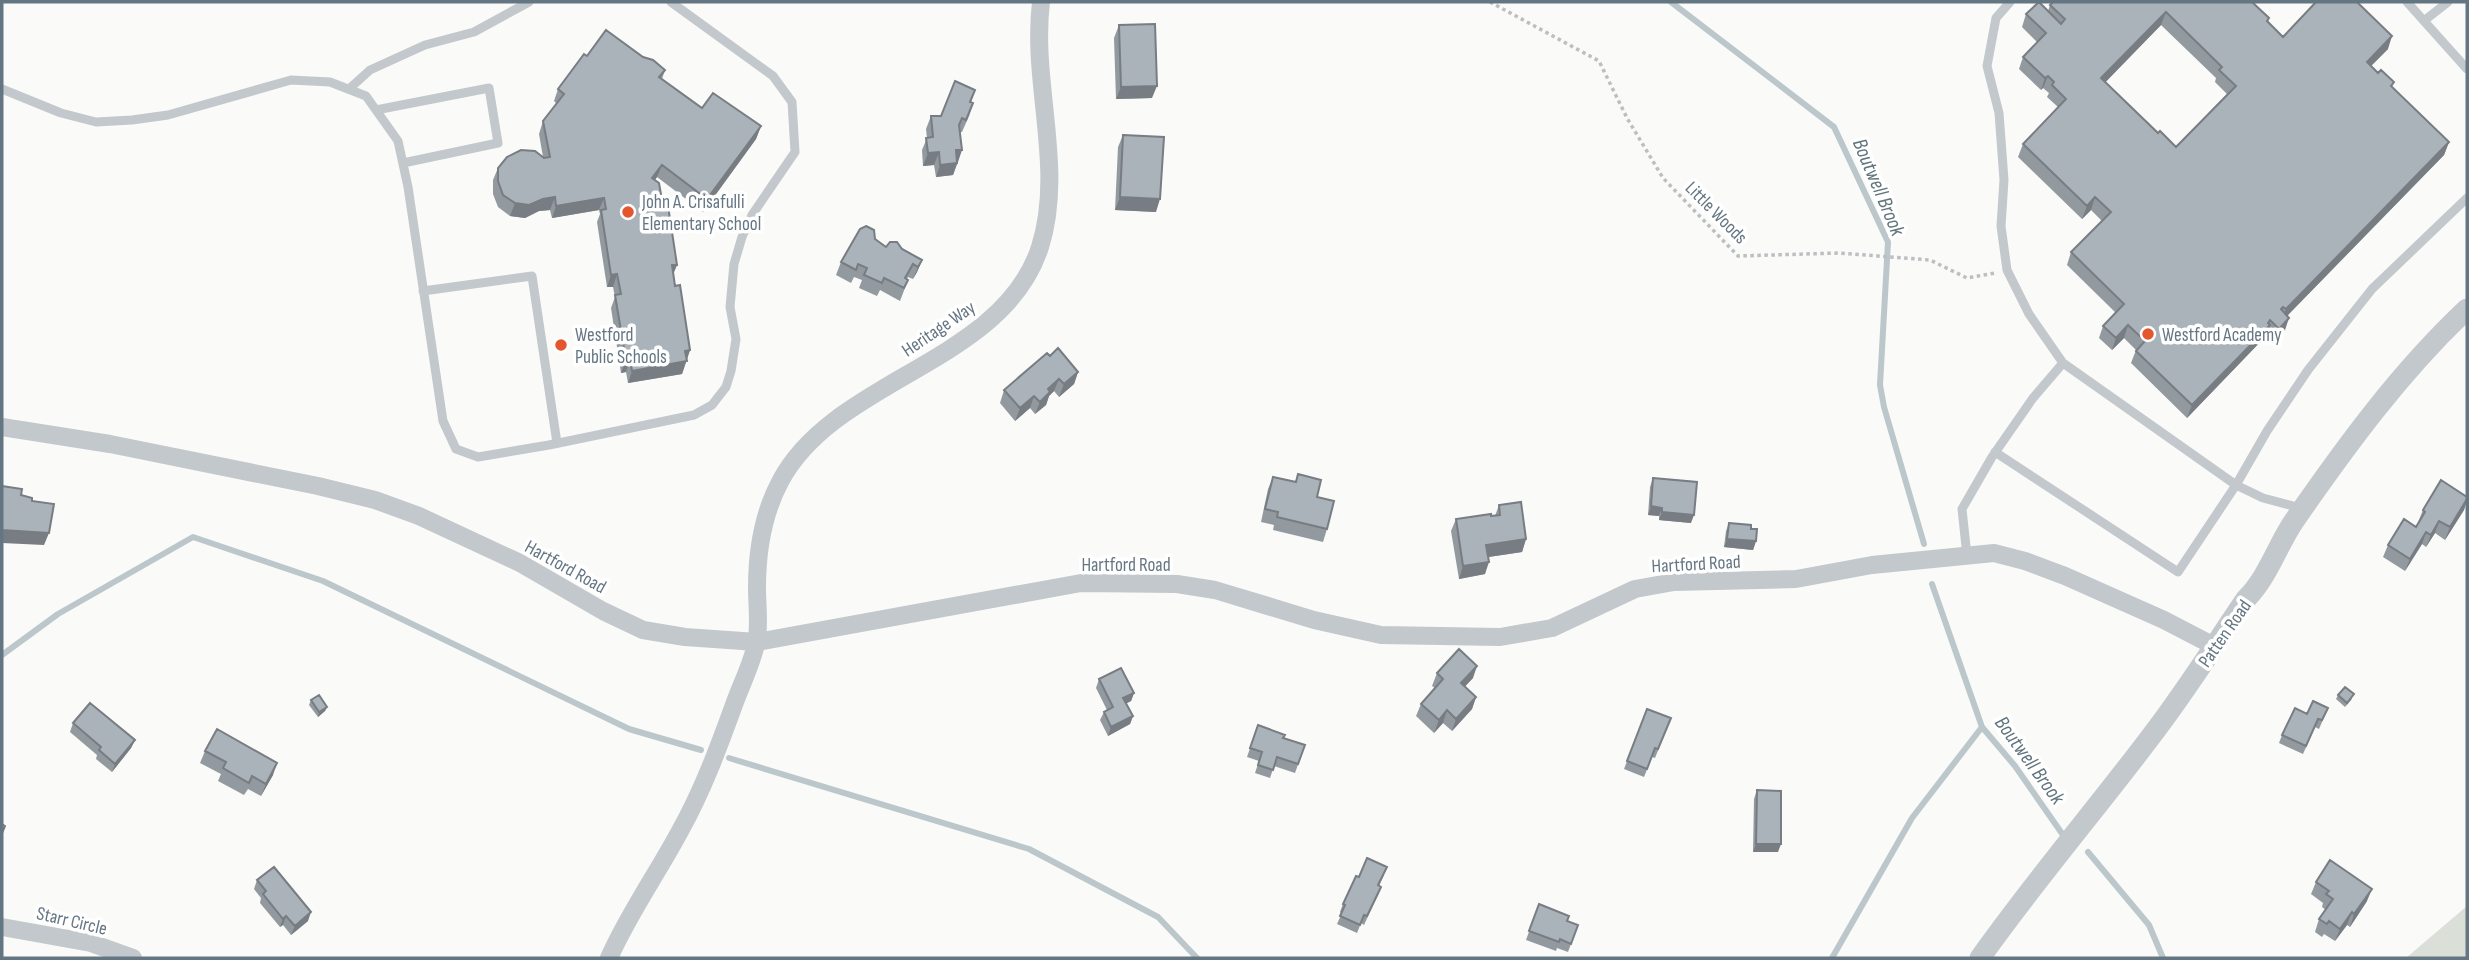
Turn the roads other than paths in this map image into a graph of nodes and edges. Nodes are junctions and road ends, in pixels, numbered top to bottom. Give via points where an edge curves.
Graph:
1 (529, 2) edge
2 (671, 2) edge
3 (1041, 2) edge
4 (2010, 2) edge
5 (2407, 2) edge
6 (2448, 2) edge
7 (2425, 20) junction
8 (2467, 69) edge
9 (2, 89) edge
10 (349, 89) junction
11 (376, 110) junction
12 (403, 163) junction
13 (2467, 198) edge
14 (423, 291) junction
15 (2467, 309) edge
16 (2063, 363) junction
17 (2, 427) edge
18 (557, 443) junction
19 (1995, 452) junction
20 (2236, 485) junction
21 (2303, 509) junction
22 (1967, 556) junction
23 (757, 642) junction
24 (2214, 646) junction
25 (2, 927) edge
26 (133, 958) edge
27 (609, 958) edge
28 (1980, 958) edge

1 - 10 lane via 474,32 425,45 370,70
2 - 18 lane via 773,76 792,102 795,152 742,237 730,307 736,339 731,371 712,405 694,415
3 - 23 street, Heritage Way via 1039,37 1049,188 1035,257 1011,299 981,327 835,422 783,476 759,545
4 - 16 lane via 1996,18 1987,66 1999,113 2004,180 2001,226 2007,270 2029,314
5 - 7 lane
6 - 7 lane
7 - 8 lane
9 - 10 lane via 61,113 96,121 168,116 291,80 330,82
10 - 11 lane via 366,96
11 - 12 lane via 398,141
11 - 12 lane via 489,88 498,143
12 - 14 lane
13 - 20 lane via 2372,289 2308,370
14 - 18 lane via 443,421 456,449 478,457
14 - 18 lane via 532,276
15 - 21 street, Patten Road via 2376,407
16 - 19 lane
16 - 20 lane
17 - 23 street, Hartford Road via 110,444 375,500 520,564 643,630
19 - 20 lane via 2178,572
19 - 22 lane via 1962,509
20 - 21 lane
21 - 24 street, Patten Road via 2257,588
22 - 23 street, Hartford Road via 1872,565 1796,579 1649,586 1552,628 1500,637 1381,635 1215,590 1177,584 1081,583
22 - 24 street, Hartford Road via 1994,553 2025,561 2108,594
23 - 27 street, Heritage Way via 706,781
24 - 28 street, Patten Road via 2151,737
25 - 26 street, Starr Circle via 91,943

